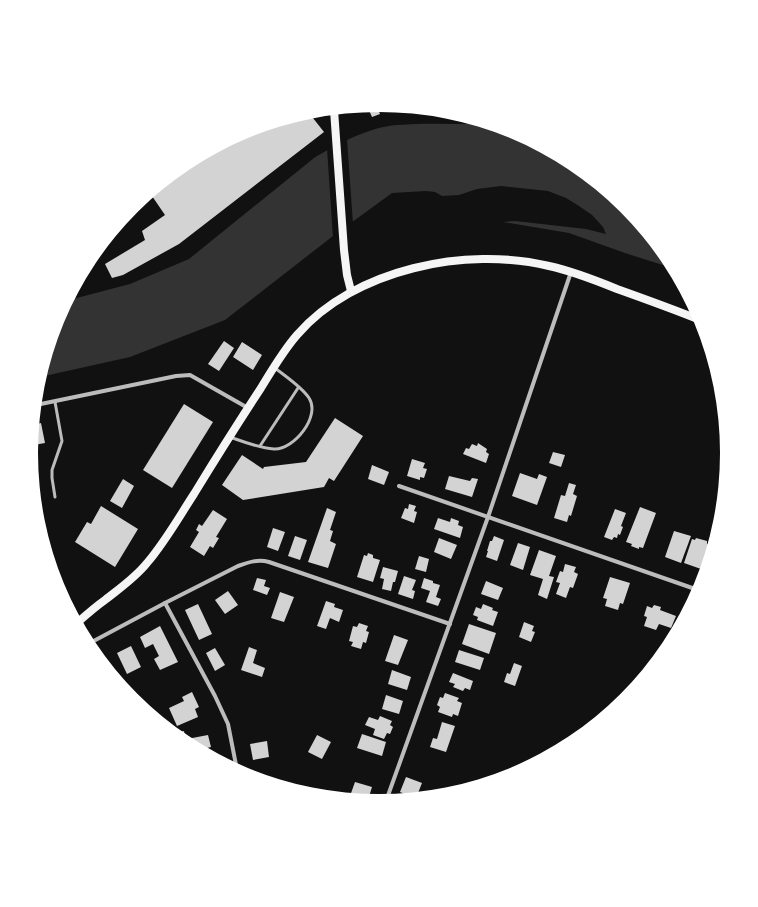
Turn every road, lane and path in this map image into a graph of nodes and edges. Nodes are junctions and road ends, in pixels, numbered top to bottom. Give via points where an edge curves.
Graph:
1 (334, 115) edge
2 (571, 272) junction
3 (351, 291) junction
4 (691, 317) edge
5 (274, 368) junction
6 (298, 388) junction
7 (55, 402) junction
8 (42, 404) edge
9 (248, 408) junction
10 (230, 437) junction
11 (260, 446) junction
12 (399, 486) dead end
13 (55, 497) dead end
14 (488, 517) junction
15 (692, 588) edge
16 (165, 603) junction
17 (81, 619) edge
18 (450, 624) junction
19 (94, 641) edge
20 (236, 763) edge
21 (389, 794) edge

1 - 3 main road via 344,250
2 - 3 main road via 515,260 464,260 424,265 389,275
2 - 4 main road
2 - 14 street
3 - 5 main road via 314,318 297,336
5 - 6 lane
5 - 9 main road
6 - 11 lane
6 - 11 lane via 309,398 312,407 308,423 300,435 284,447 276,449
7 - 8 street
7 - 9 street via 190,375
7 - 13 lane via 62,441 52,470
9 - 10 main road
10 - 11 lane
10 - 17 main road via 164,542 147,564 132,580
12 - 14 street
14 - 15 street
14 - 18 street
16 - 18 street via 245,563 263,560
16 - 19 street
16 - 20 street via 228,724
18 - 21 street

